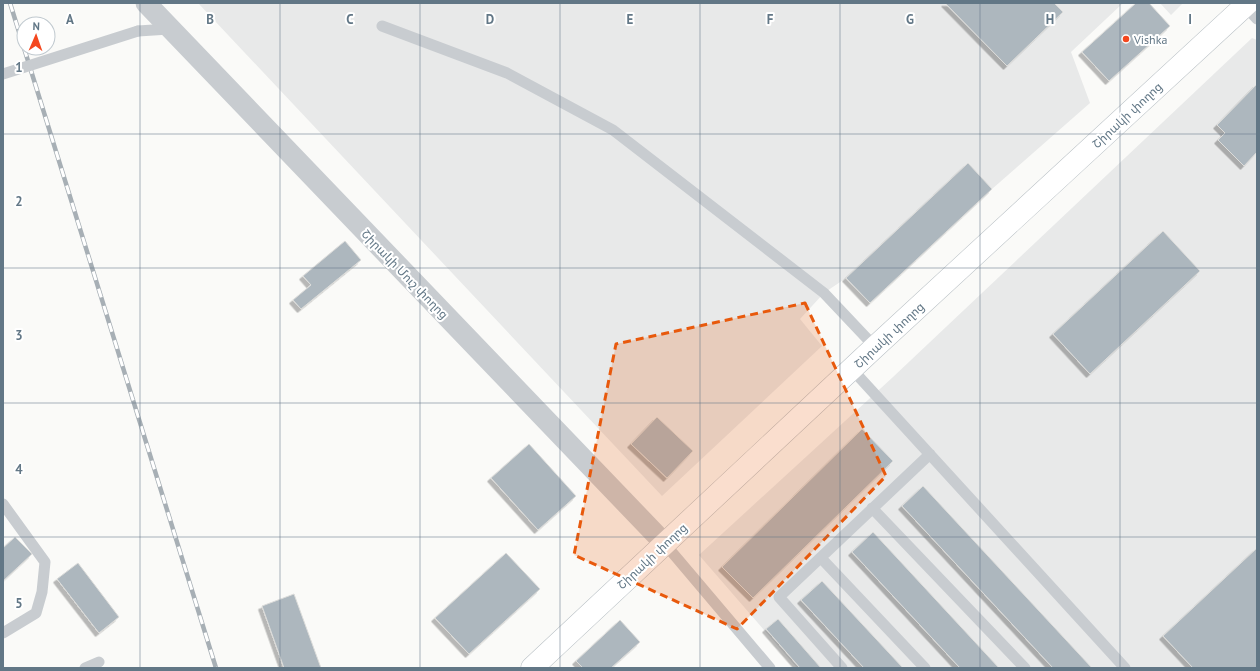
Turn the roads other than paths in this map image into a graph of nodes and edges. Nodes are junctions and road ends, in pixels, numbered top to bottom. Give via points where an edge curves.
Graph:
1 (146, 3) edge
2 (1244, 7) edge
3 (382, 26) dead end
4 (170, 29) junction
5 (3, 74) edge
6 (872, 344) junction
7 (849, 366) junction
8 (930, 454) junction
9 (3, 504) edge
10 (872, 508) junction
11 (661, 540) junction
12 (821, 558) junction
13 (3, 633) edge
14 (99, 662) dead end
15 (85, 668) edge
16 (518, 668) edge
17 (532, 668) edge
18 (770, 668) edge
19 (842, 668) edge
20 (926, 668) edge
21 (1025, 668) edge
22 (1125, 668) edge

1 - 4 street, Շիրակի Մուշ փողոց
2 - 6 main road, Շիրակի փողոց
3 - 6 lane via 507,73 613,130 824,293
4 - 5 lane, bridge via 138,31
4 - 11 street, Շիրակի Մուշ փողոց
6 - 7 main road, Շիրակի փողոց
7 - 8 lane
7 - 11 main road, Շիրակի փողոց
8 - 10 lane
8 - 22 lane
9 - 13 lane via 45,562 42,592 36,613
10 - 12 lane
10 - 21 lane
11 - 16 main road, Շիրակի փողոց
11 - 17 main road, Շիրակի փողոց
11 - 18 lane
12 - 19 lane via 779,597
12 - 20 lane
14 - 15 lane

